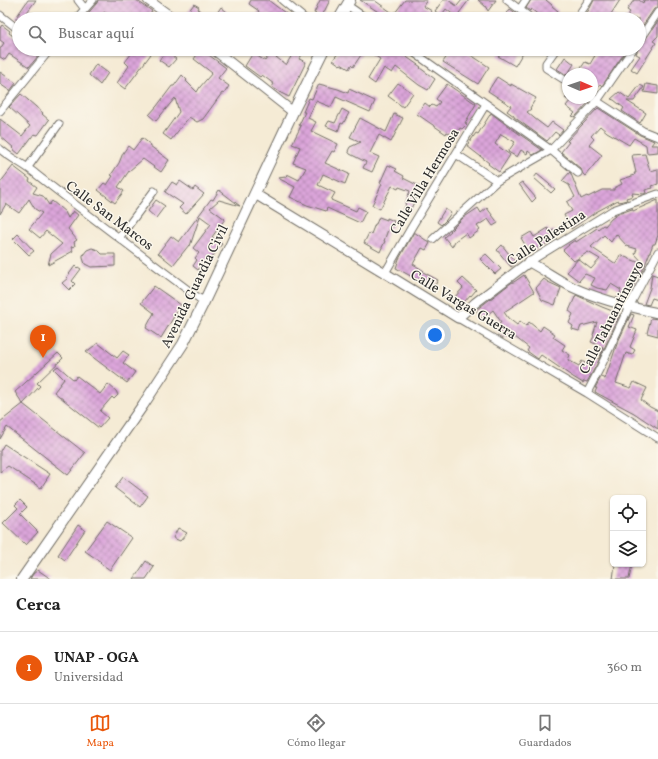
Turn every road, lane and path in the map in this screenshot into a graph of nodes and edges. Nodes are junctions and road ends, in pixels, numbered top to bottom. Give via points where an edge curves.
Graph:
1 (78, 0) edge
2 (93, 0) edge
3 (148, 0) edge
4 (282, 0) edge
5 (507, 0) edge
6 (526, 0) edge
7 (589, 0) edge
8 (348, 2) edge
9 (85, 9) junction
10 (520, 9) junction
11 (82, 12) edge
12 (164, 12) edge
13 (297, 12) edge
14 (343, 12) edge
15 (359, 12) edge
16 (524, 12) edge
17 (581, 12) edge
18 (658, 12) edge
19 (0, 15) edge
20 (12, 24) edge
21 (646, 30) edge
22 (42, 56) edge
23 (222, 56) edge
24 (321, 56) edge
25 (419, 56) edge
26 (551, 56) edge
27 (628, 56) edge
28 (562, 78) edge
29 (598, 95) edge
30 (598, 103) edge
31 (486, 104) junction
32 (591, 104) edge
33 (0, 111) edge
34 (293, 112) junction
35 (59, 124) dead end
36 (658, 137) edge
37 (0, 149) edge
38 (551, 150) junction
39 (456, 154) junction
40 (28, 167) junction
41 (578, 173) dead end
42 (497, 181) junction
43 (154, 192) dead end
44 (255, 194) junction
45 (658, 194) edge
46 (119, 238) junction
47 (433, 239) dead end
48 (658, 252) edge
49 (529, 262) junction
50 (385, 273) junction
51 (204, 302) junction
52 (629, 307) junction
53 (658, 313) edge
54 (458, 318) junction
55 (587, 393) junction
56 (658, 438) edge
57 (22, 579) edge

1 - 9 street
2 - 9 street
3 - 12 street
4 - 13 street
5 - 10 street
6 - 10 street
7 - 17 street
8 - 14 main road
8 - 15 street
9 - 11 street
10 - 16 street
18 - 21 street
19 - 20 street
22 - 33 street
23 - 34 street
24 - 34 main road, Avenida Guardia Civil
25 - 31 street
26 - 28 street via 546,68
27 - 29 street
30 - 36 street via 643,131
31 - 38 street
31 - 39 street, Calle Villa Hermosa
32 - 38 street
34 - 44 main road, Avenida Guardia Civil
35 - 40 street
37 - 40 street, Calle San Marcos
38 - 41 street
38 - 42 street
39 - 42 street
39 - 50 street, Calle Villa Hermosa
40 - 46 street, Calle San Marcos
42 - 47 street
43 - 46 street
44 - 50 street, Calle Vargas Guerra
44 - 51 main road, Avenida Guardia Civil
45 - 49 street, Calle Palestina via 613,210
46 - 51 street, Calle San Marcos
48 - 52 street, Calle Tahuantinsuyo
49 - 52 street via 572,287
49 - 54 street, Calle Palestina
50 - 54 street, Calle Vargas Guerra
51 - 57 main road, Avenida Guardia Civil via 183,344 143,405
52 - 53 street
52 - 55 street, Calle Tahuantinsuyo
54 - 55 street, Calle Vargas Guerra
55 - 56 street, Calle Vargas Guerra

